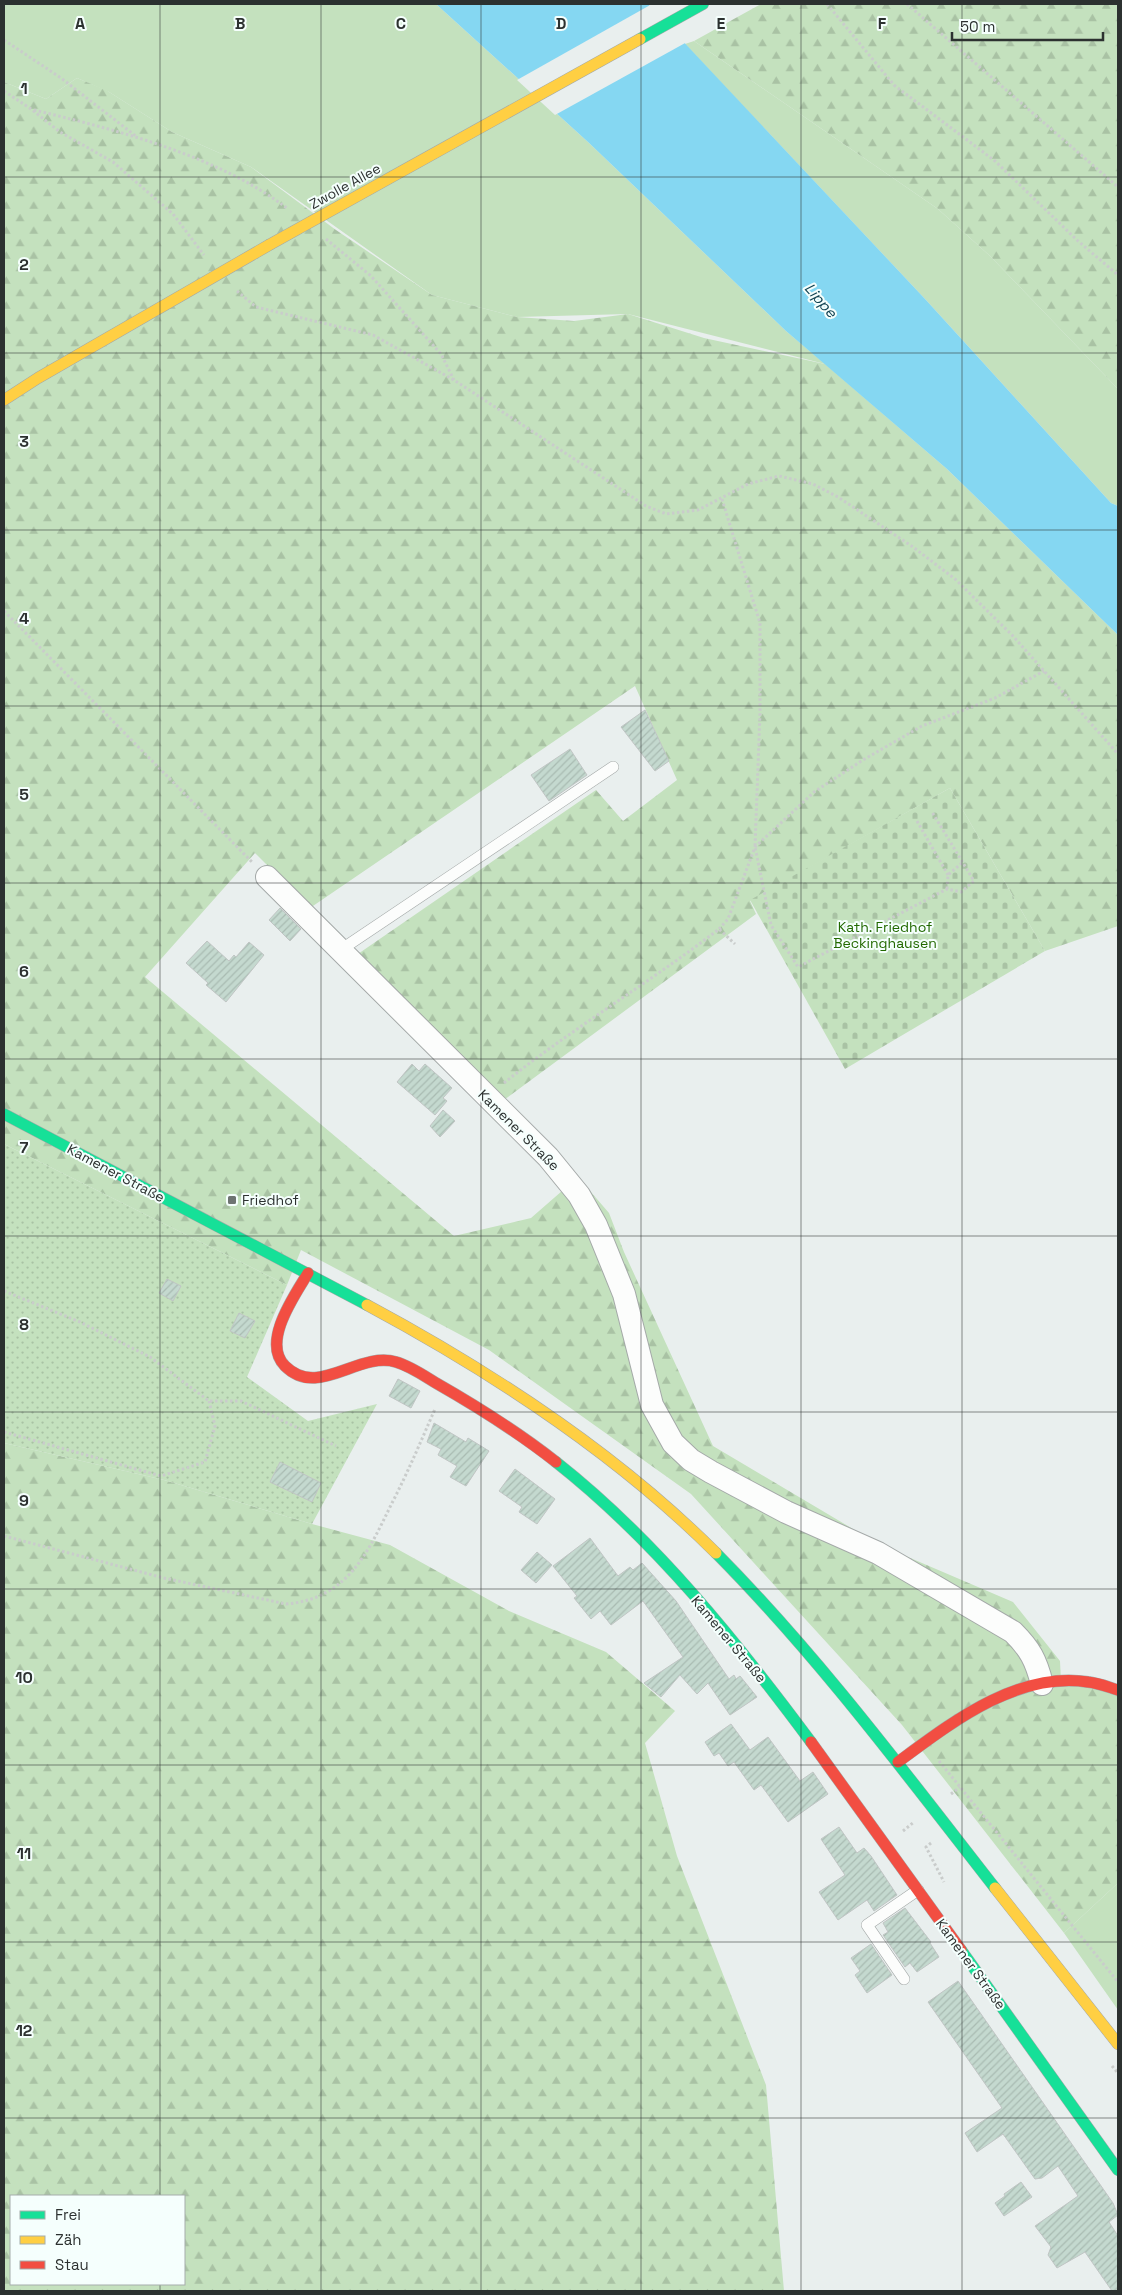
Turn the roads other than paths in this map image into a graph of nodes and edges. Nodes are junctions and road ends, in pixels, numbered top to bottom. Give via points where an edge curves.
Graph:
1 (703, 4) edge
2 (4, 400) edge
3 (613, 767) dead end
4 (268, 877) road end
5 (339, 951) junction
6 (4, 1114) edge
7 (308, 1273) junction
8 (1042, 1684) junction
9 (1118, 1690) edge
10 (898, 1762) junction
11 (918, 1890) junction
12 (904, 1979) dead end
13 (1118, 2044) edge
14 (1118, 2170) edge

1 - 2 street, Zwolle Allee, bridge via 269,245
3 - 5 lane
4 - 5 street, Kamener Straße
5 - 8 street, Kamener Straße via 548,1157 578,1196 596,1224 624,1294 652,1405 672,1443 711,1472 786,1512 878,1553 1013,1632 1028,1647 1038,1664
6 - 7 street, Kamener Straße
7 - 10 street, Kamener Straße via 476,1368 618,1468 688,1526 768,1608
7 - 11 street, Kamener Straße via 278,1330 276,1349 283,1365 296,1376 314,1379 376,1361 391,1361 496,1418 573,1475 613,1510 704,1606 836,1775
8 - 9 street via 1088,1681
8 - 10 street via 994,1700
10 - 13 street, Kamener Straße
11 - 12 lane via 867,1926
11 - 14 street, Kamener Straße

